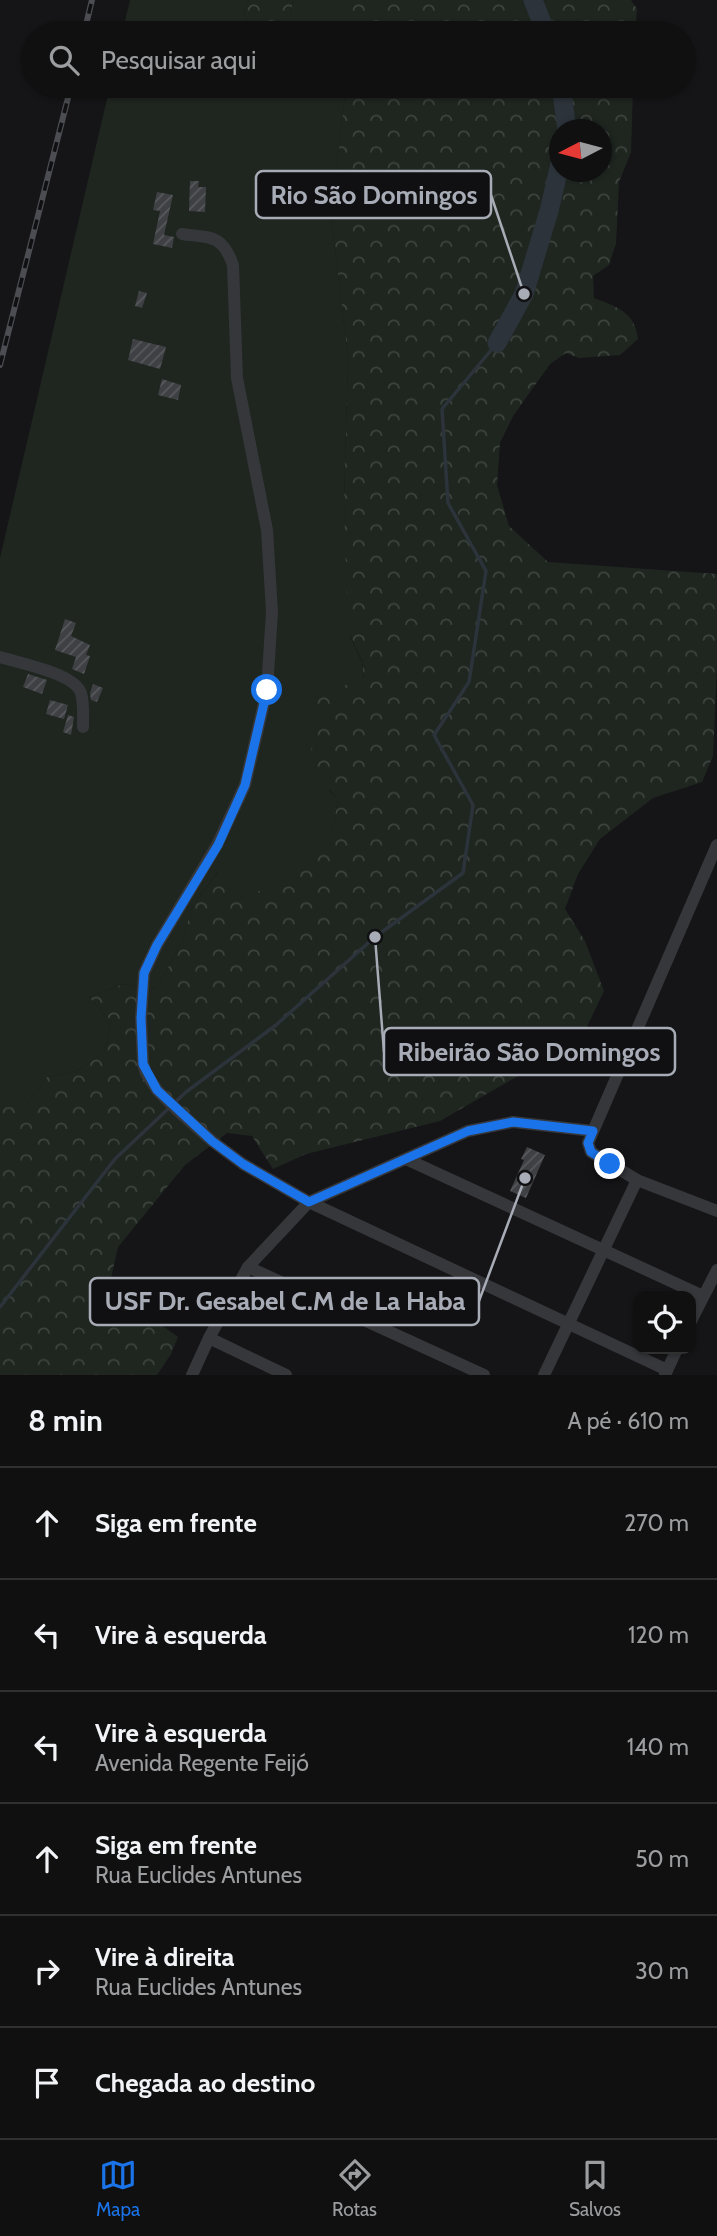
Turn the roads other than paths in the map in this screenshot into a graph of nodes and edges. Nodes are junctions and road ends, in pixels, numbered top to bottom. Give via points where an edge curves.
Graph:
1 (182, 234) dead end
2 (0, 657) edge
3 (83, 727) dead end
4 (717, 845) edge
5 (593, 1131) junction
6 (406, 1159) junction
7 (637, 1180) junction
8 (309, 1202) junction
9 (717, 1211) edge
10 (603, 1250) junction
11 (248, 1267) junction
12 (717, 1270) edge
13 (703, 1296) junction
14 (696, 1311) edge
15 (567, 1324) junction
16 (209, 1338) junction
17 (675, 1354) edge
18 (666, 1373) edge
19 (192, 1375) edge
20 (286, 1375) edge
21 (484, 1375) edge
22 (544, 1375) edge

1 - 8 street via 219,241 233,265 237,378 267,530 272,612 267,690 245,785 218,845 144,973 143,1064 157,1090 212,1141
2 - 3 street via 55,673 78,688
4 - 5 street
5 - 6 street via 513,1122 468,1131
5 - 7 street via 588,1143 591,1152
6 - 8 street
6 - 10 street
7 - 9 street
7 - 10 street
8 - 11 street
8 - 15 street
10 - 13 street
10 - 15 street
11 - 16 street
11 - 21 street
12 - 13 street
13 - 14 street
15 - 18 street
15 - 22 street
16 - 19 street
16 - 20 street
17 - 18 street

